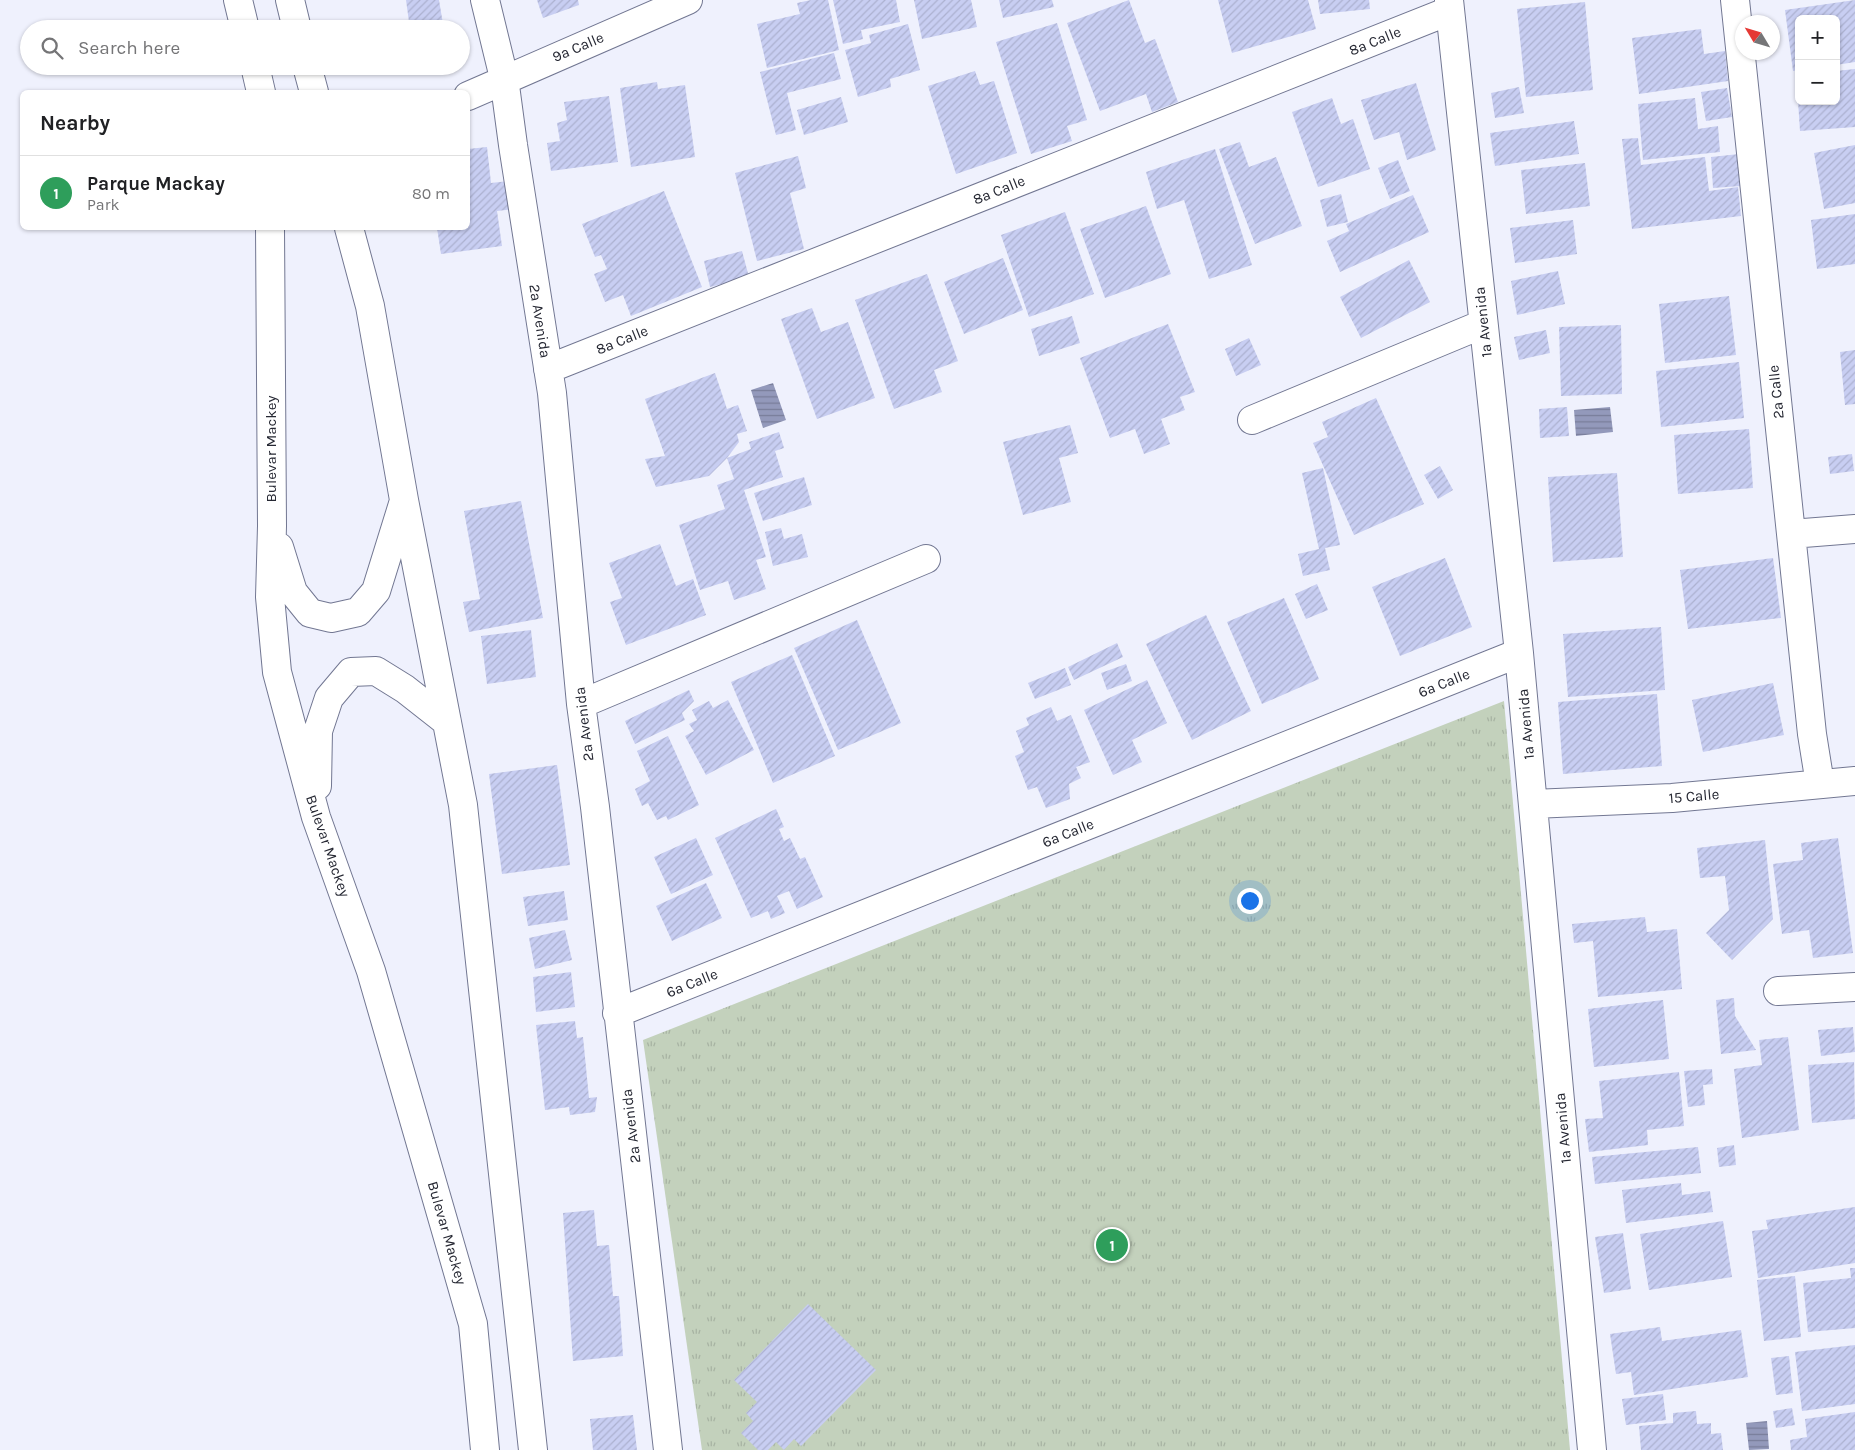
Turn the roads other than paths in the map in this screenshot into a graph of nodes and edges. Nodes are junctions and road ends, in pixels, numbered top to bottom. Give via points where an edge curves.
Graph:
1 (238, 0) edge
2 (290, 0) edge
3 (485, 0) edge
4 (688, 0) edge
5 (1735, 0) edge
6 (1449, 6) edge
7 (243, 20) edge
8 (295, 20) edge
9 (256, 75) edge
10 (309, 75) edge
11 (504, 78) junction
12 (260, 90) edge
13 (313, 90) edge
14 (470, 95) edge
15 (270, 230) edge
16 (350, 230) edge
17 (1483, 324) junction
18 (548, 369) junction
19 (1252, 420) dead end
20 (404, 500) junction
21 (272, 526) junction
22 (1855, 529) edge
23 (1791, 534) junction
24 (926, 559) dead end
25 (1519, 653) junction
26 (581, 704) junction
27 (446, 722) junction
28 (1855, 781) edge
29 (1820, 784) junction
30 (1533, 804) junction
31 (316, 817) junction
32 (1855, 987) edge
33 (1778, 991) dead end
34 (617, 1013) junction
35 (485, 1450) edge
36 (533, 1450) edge
37 (668, 1450) edge
38 (1592, 1450) edge

1 - 7 street
2 - 8 street
3 - 11 street, 2a Avenida
4 - 11 street, 9a Calle
5 - 23 street, 2a Calle
6 - 17 street, 1a Avenida
6 - 18 street, 8a Calle
9 - 12 street
10 - 13 street
11 - 14 street, 9a Calle
11 - 18 street, 2a Avenida
15 - 21 street, Bulevar Mackey
16 - 20 street via 370,306
17 - 19 street
17 - 25 street, 1a Avenida
18 - 26 street, 2a Avenida
20 - 21 street via 376,591 358,612 331,618 310,613 293,592
20 - 27 street
21 - 31 street, Bulevar Mackey via 270,597 277,672
22 - 23 street
23 - 29 street, 2a Calle
24 - 26 street
25 - 30 street, 1a Avenida
25 - 34 street, 6a Calle
26 - 34 street, 2a Avenida
27 - 31 street via 405,689 376,671 351,672 329,698 318,731
27 - 36 street via 463,805
28 - 29 street, 15 Calle
29 - 30 street, 15 Calle via 1672,798
30 - 38 street, 1a Avenida
31 - 35 street, Bulevar Mackey via 371,971 473,1324
32 - 33 street
34 - 37 street, 2a Avenida

